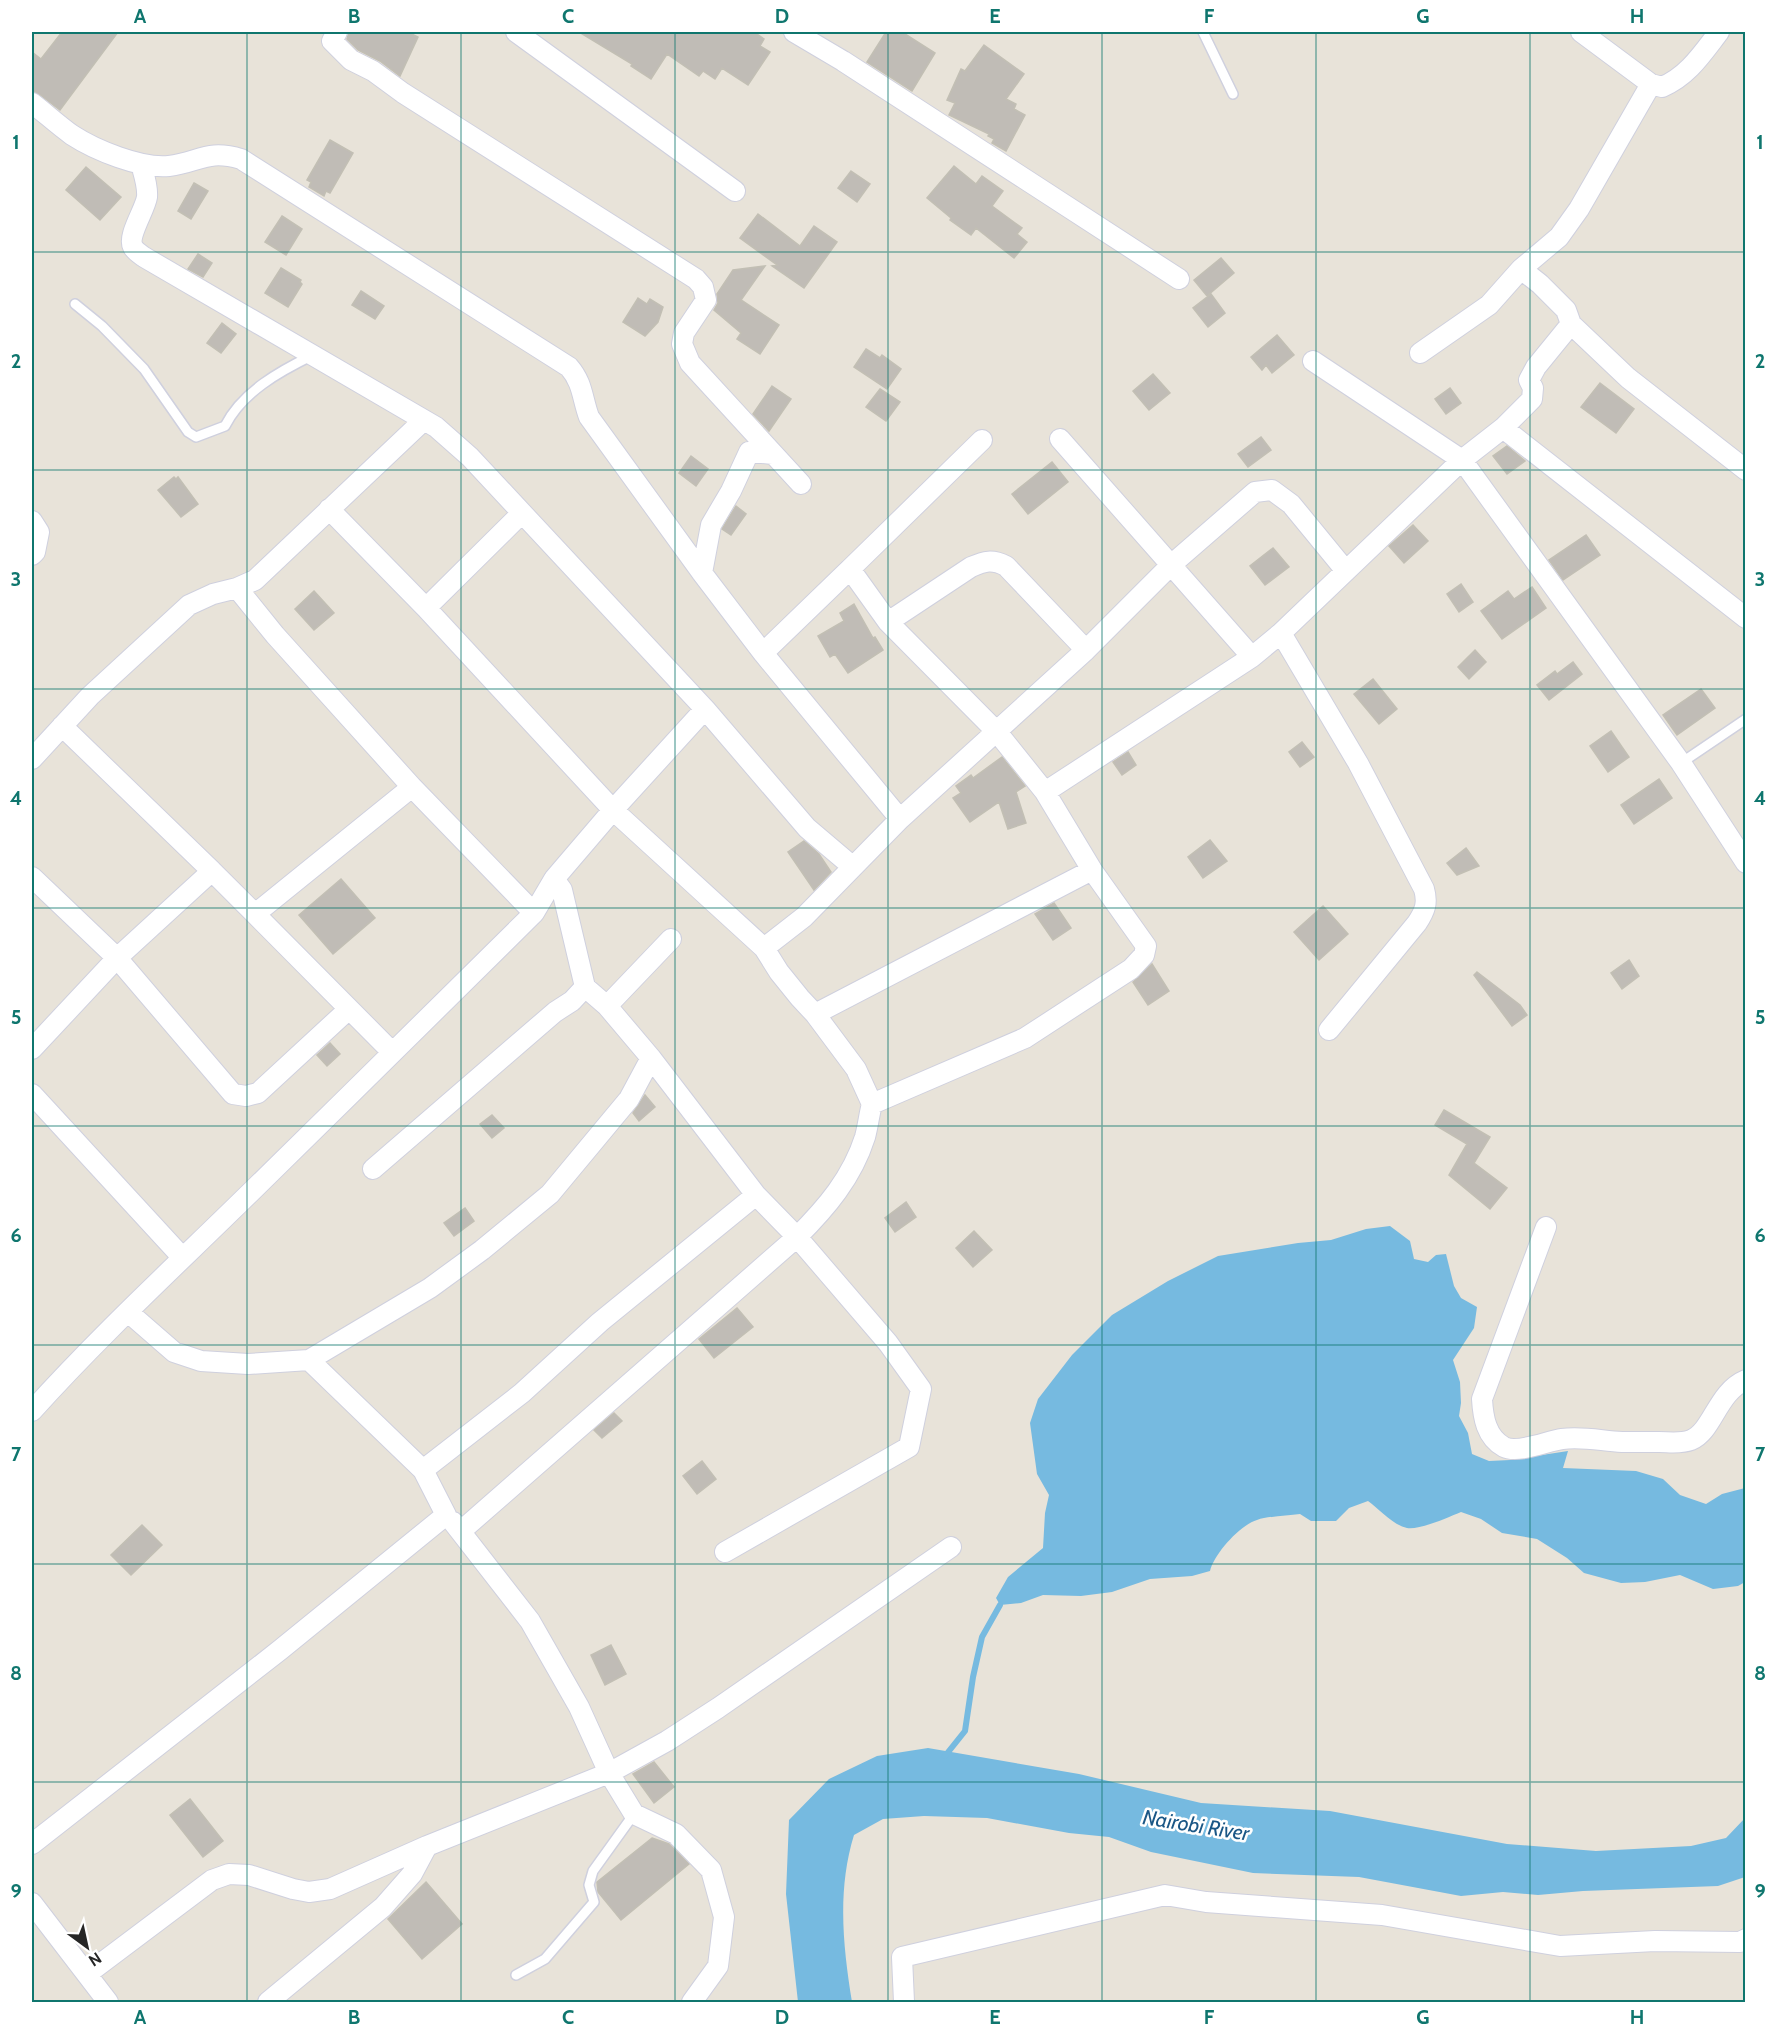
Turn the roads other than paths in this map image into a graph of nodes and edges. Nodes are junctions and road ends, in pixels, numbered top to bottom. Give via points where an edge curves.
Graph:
1 (337, 32) edge
2 (516, 32) edge
3 (794, 32) edge
4 (1203, 32) edge
5 (1581, 32) edge
6 (1719, 32) edge
7 (1652, 84) junction
8 (1233, 94) dead end
9 (32, 103) edge
10 (141, 164) junction
11 (735, 191) dead end
12 (1521, 269) junction
13 (1179, 279) dead end
14 (75, 304) dead end
15 (1571, 324) junction
16 (1420, 353) dead end
17 (312, 355) junction
18 (1313, 361) dead end
19 (424, 420) junction
20 (1503, 428) junction
21 (1060, 439) dead end
22 (982, 440) dead end
23 (773, 454) junction
24 (1462, 460) junction
25 (1746, 470) edge
26 (801, 484) dead end
27 (329, 509) junction
28 (521, 514) junction
29 (32, 521) edge
30 (32, 555) edge
31 (1171, 565) junction
32 (850, 569) junction
33 (1346, 571) junction
34 (702, 573) junction
35 (237, 588) junction
36 (426, 608) junction
37 (1746, 618) edge
38 (888, 622) junction
39 (1281, 633) junction
40 (1086, 650) junction
41 (763, 653) junction
42 (1252, 657) junction
43 (705, 709) junction
44 (1746, 719) edge
45 (62, 726) junction
46 (998, 732) junction
47 (32, 759) edge
48 (1681, 763) junction
49 (412, 787) junction
50 (1045, 792) junction
51 (612, 810) junction
52 (900, 819) junction
53 (1746, 862) edge
54 (853, 867) junction
55 (1092, 870) junction
56 (212, 871) junction
57 (32, 877) edge
58 (554, 879) junction
59 (534, 912) junction
60 (255, 914) junction
61 (671, 939) dead end
62 (764, 948) junction
63 (117, 958) junction
64 (585, 987) junction
65 (607, 1006) junction
66 (350, 1009) junction
67 (815, 1014) junction
68 (1329, 1030) dead end
69 (32, 1049) edge
70 (392, 1052) junction
71 (651, 1058) junction
72 (32, 1094) edge
73 (872, 1104) junction
74 (373, 1169) dead end
75 (756, 1195) junction
76 (1546, 1227) dead end
77 (797, 1237) junction
78 (182, 1257) junction
79 (128, 1312) junction
80 (309, 1360) junction
81 (1746, 1380) edge
82 (35, 1398) edge
83 (423, 1470) junction
84 (446, 1515) junction
85 (461, 1531) junction
86 (951, 1547) dead end
87 (725, 1552) dead end
88 (609, 1773) junction
89 (634, 1814) junction
90 (32, 1844) edge
91 (427, 1846) junction
92 (32, 1903) edge
93 (1746, 1939) edge
94 (87, 1974) junction
95 (516, 1975) dead end
96 (108, 2002) edge
97 (268, 2002) edge
98 (692, 2002) edge
99 (904, 2002) edge

1 - 23 street via 332,41 351,60 696,279 706,300 684,333 682,344 690,363
2 - 11 street
3 - 13 street
4 - 8 lane
5 - 7 street
6 - 7 street via 1677,81 1662,87
7 - 12 street via 1579,209 1559,237
9 - 10 street via 72,135
10 - 17 street via 146,201 132,246 144,257
10 - 34 street via 169,166 214,154 241,159 569,367 580,382 589,417
12 - 15 street via 1566,310
12 - 16 street via 1490,305
14 - 17 lane via 144,369 188,432 196,437 225,426 274,374
15 - 20 street via 1529,380 1532,399
15 - 25 street via 1629,378
17 - 19 street
18 - 24 street
19 - 27 street
19 - 28 street via 470,457
20 - 24 street
20 - 37 street
21 - 31 street
22 - 32 street
23 - 26 street
23 - 34 street via 749,452 711,525
24 - 33 street
24 - 48 street
27 - 35 street via 255,580
27 - 36 street
28 - 36 street
28 - 43 street
29 - 30 street via 39,532
31 - 33 street via 1255,492 1272,490 1291,504
31 - 40 street
31 - 42 street
32 - 38 street
32 - 41 street
33 - 39 street
34 - 41 street
35 - 45 street via 189,605
35 - 49 street
36 - 51 street
38 - 40 street via 971,567 995,561 1006,566
38 - 46 street
39 - 42 street
39 - 68 street via 1358,763 1427,899 1417,924
40 - 46 street
41 - 52 street
42 - 50 street
43 - 51 street
43 - 54 street via 807,828
44 - 48 lane
45 - 47 street
45 - 56 street
46 - 50 street
46 - 52 street
48 - 53 street
49 - 59 street
49 - 60 street
50 - 55 street
51 - 58 street
51 - 62 street
52 - 54 street
54 - 62 street via 804,918
55 - 67 street
55 - 73 street via 1146,946 1144,955 1131,969 1025,1038
56 - 60 street
56 - 63 street
57 - 63 street
58 - 59 street
58 - 64 street via 562,890
59 - 70 street
60 - 66 street
61 - 65 street
62 - 67 street
63 - 66 street via 233,1094 258,1093
63 - 69 street
64 - 65 street
64 - 74 street
65 - 71 street
66 - 70 street
67 - 73 street via 856,1069
70 - 78 street
71 - 75 street
71 - 80 street via 629,1099 550,1194 430,1287
72 - 78 street
73 - 77 street via 865,1137 848,1176 827,1207
75 - 77 street
75 - 83 street via 600,1322 522,1393
76 - 81 street via 1482,1399 1483,1420 1504,1448 1563,1438 1621,1442 1692,1440 1730,1390
77 - 85 street
77 - 87 street via 888,1342 921,1389 909,1447
78 - 79 street
79 - 80 street via 174,1352 201,1360 248,1364
79 - 82 street
80 - 83 street
83 - 84 street
84 - 85 street
84 - 90 street
85 - 88 street via 530,1621 579,1707
86 - 88 street via 718,1708
88 - 89 street
88 - 91 street
89 - 95 lane via 593,1871 589,1885 594,1902 545,1959
89 - 98 street via 676,1834 711,1870 724,1917 718,1966
91 - 94 street via 330,1889 309,1892 249,1875 229,1874 212,1880
91 - 97 street via 412,1874 383,1906
92 - 94 street
93 - 99 street via 1560,1946 1382,1915 1206,1902 1165,1895 902,1957
94 - 96 street

